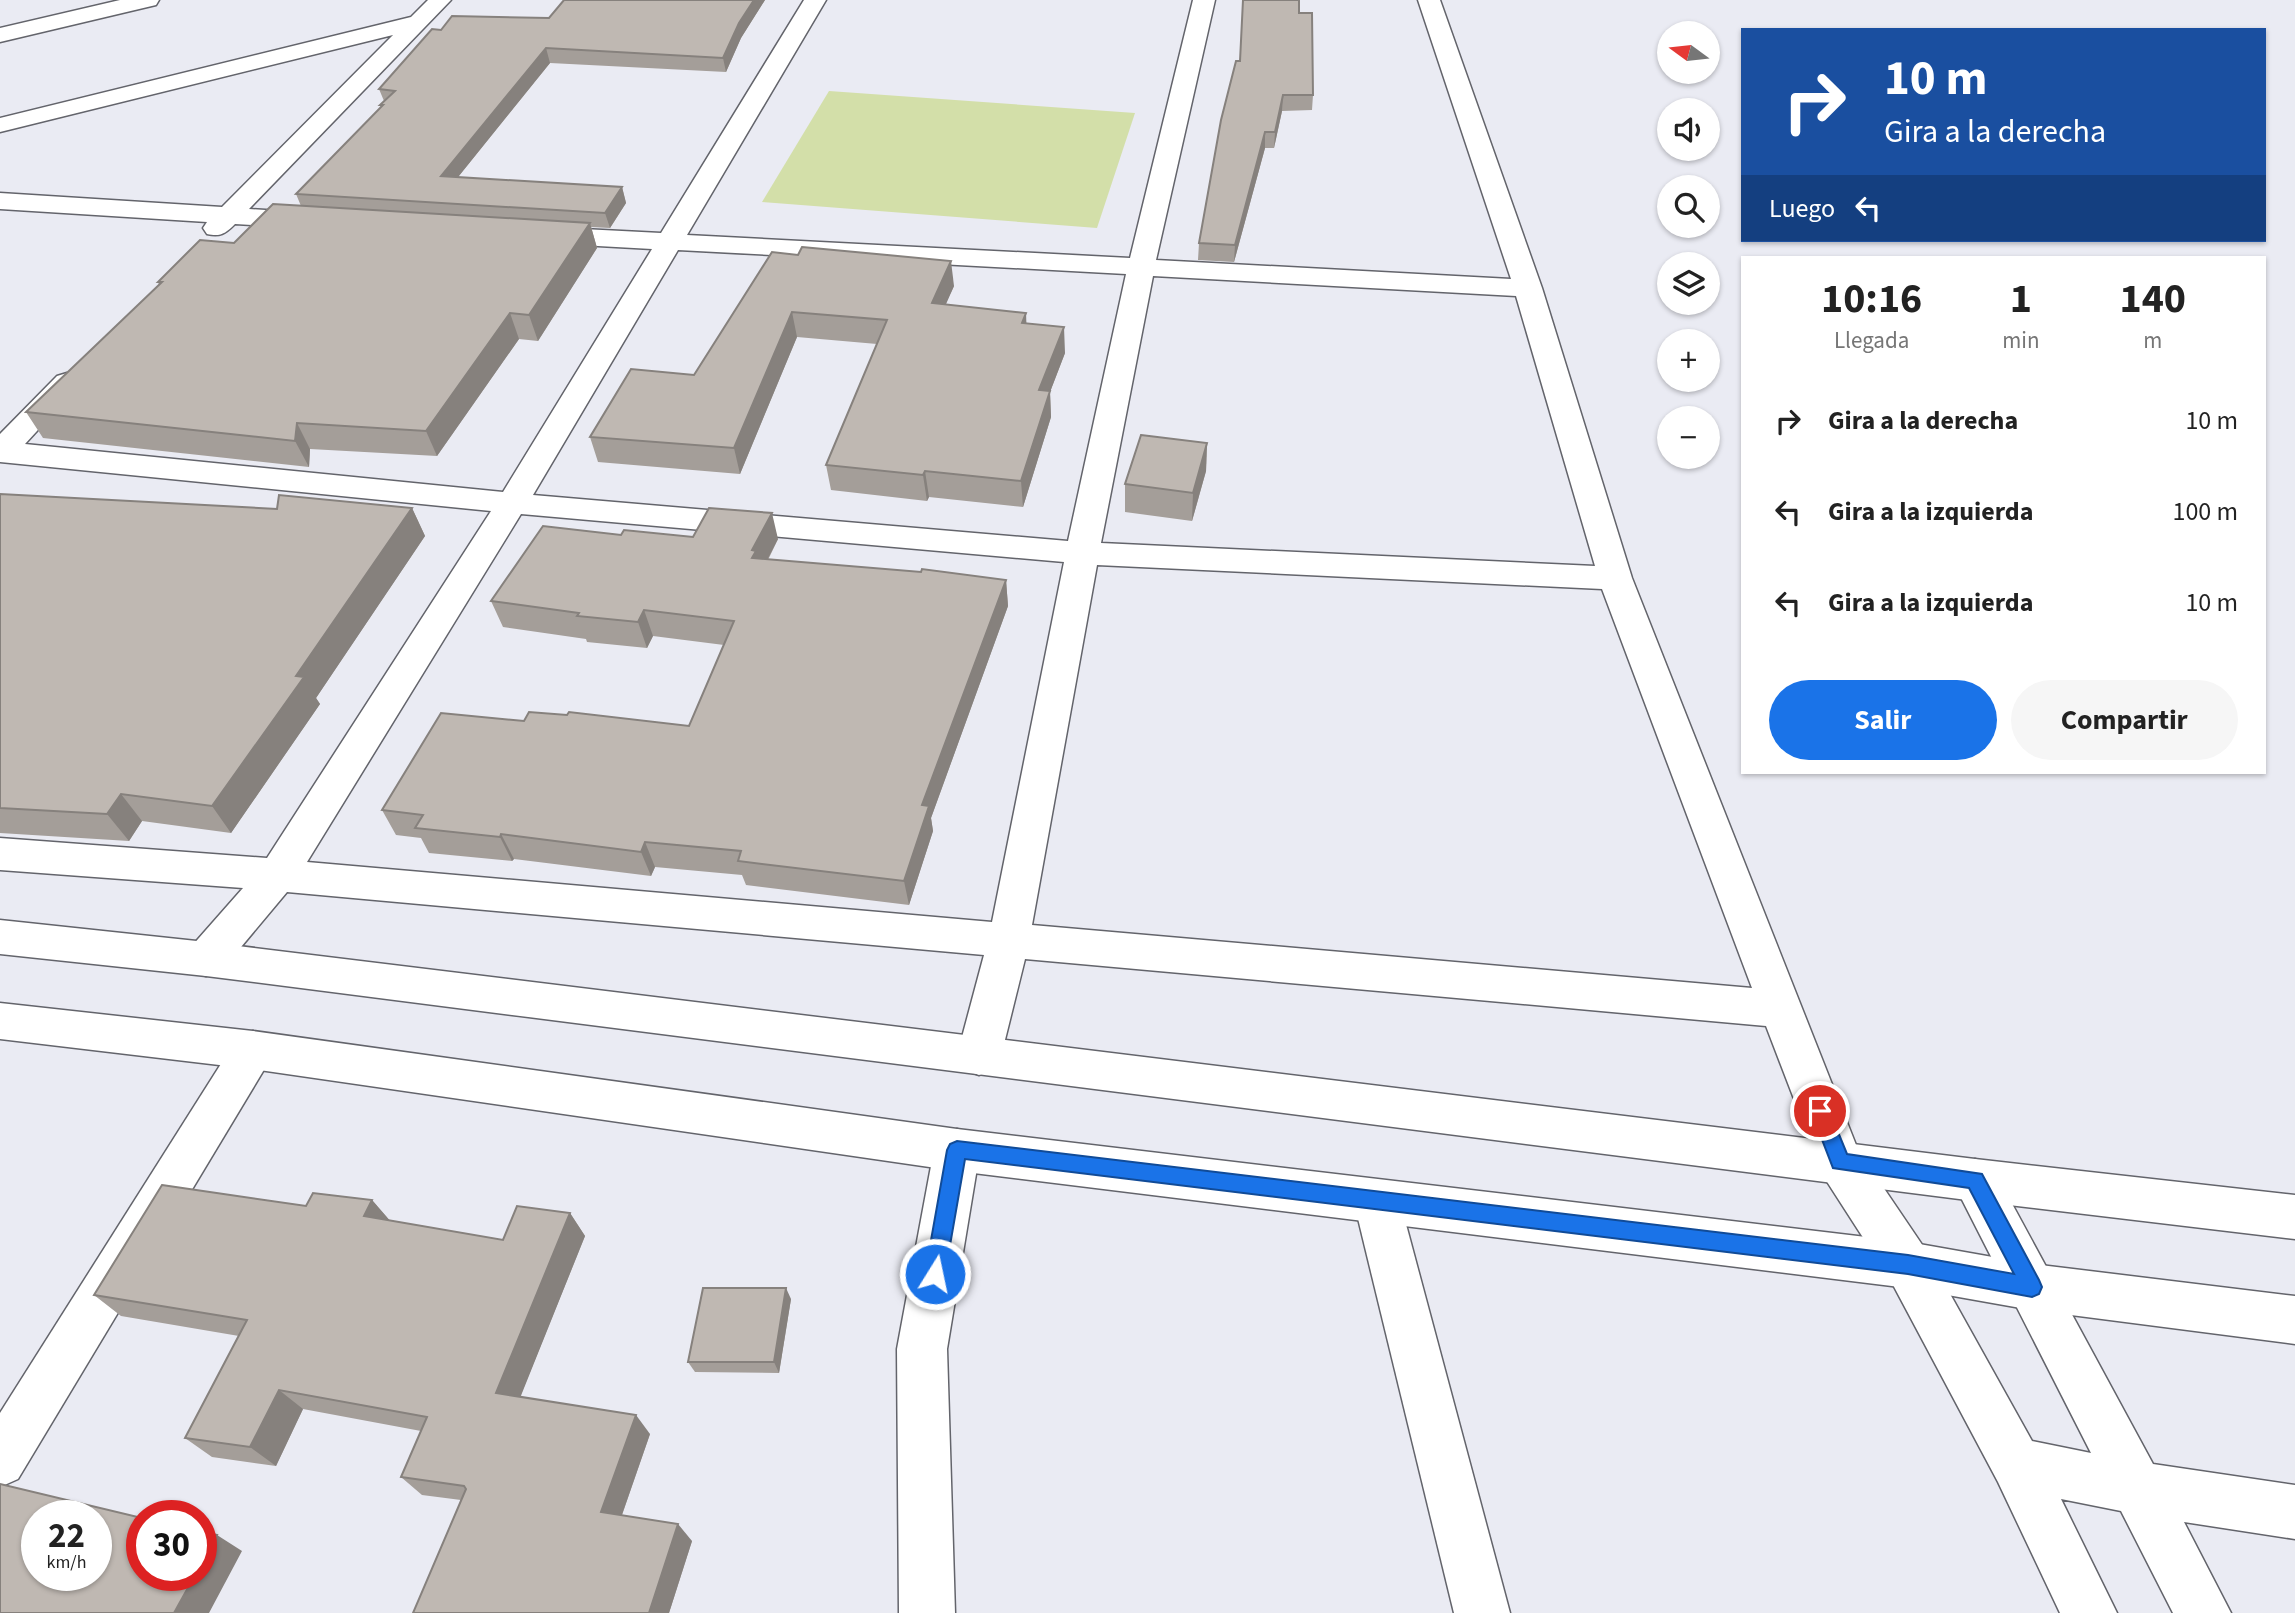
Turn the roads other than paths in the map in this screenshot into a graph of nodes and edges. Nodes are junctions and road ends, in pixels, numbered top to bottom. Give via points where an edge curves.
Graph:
1 (148, 0) edge
2 (440, 0) edge
3 (815, 0) edge
4 (1204, 0) edge
5 (1429, 0) edge
6 (418, 22) junction
7 (0, 35) edge
8 (0, 125) edge
9 (0, 201) edge
10 (228, 216) junction
11 (338, 222) edge
12 (517, 233) edge
13 (669, 242) junction
14 (199, 245) edge
15 (1141, 267) junction
16 (1528, 288) junction
17 (86, 363) edge
18 (0, 452) edge
19 (512, 503) junction
20 (1082, 553) junction
21 (1615, 578) junction
22 (0, 854) edge
23 (278, 875) junction
24 (0, 937) edge
25 (1009, 939) junction
26 (206, 959) junction
27 (1780, 1009) junction
28 (0, 1021) edge
29 (253, 1050) junction
30 (979, 1056) junction
31 (957, 1150) junction
32 (1840, 1161) junction
33 (1975, 1180) junction
34 (1377, 1202) junction
35 (2295, 1217) edge
36 (1908, 1265) junction
37 (2032, 1287) junction
38 (2295, 1320) edge
39 (0, 1461) edge
40 (2016, 1464) junction
41 (2137, 1488) junction
42 (2295, 1512) edge
43 (927, 1613) edge
44 (1482, 1613) edge
45 (2089, 1613) edge
46 (2203, 1613) edge

1 - 7 street
2 - 6 street
3 - 13 street
4 - 15 street
5 - 16 street
6 - 8 street
6 - 10 street
9 - 10 street
10 - 11 street
10 - 14 street
12 - 13 street
13 - 15 street
13 - 19 street
15 - 16 street
15 - 20 street
16 - 21 street
17 - 18 street
18 - 19 street
19 - 20 street
19 - 23 street
20 - 21 street
20 - 25 street
21 - 27 street
22 - 23 street
23 - 25 street
23 - 26 street
24 - 26 street
25 - 27 street
25 - 30 street
26 - 30 street
27 - 32 street
28 - 29 street
29 - 31 street
29 - 39 street
30 - 32 street
31 - 34 street
31 - 43 street via 922,1349
32 - 33 street
32 - 36 street
33 - 35 street
33 - 37 street
34 - 36 street
34 - 44 street
36 - 37 street
36 - 40 street
37 - 38 street
37 - 41 street
40 - 41 street
40 - 45 street
41 - 42 street
41 - 46 street

